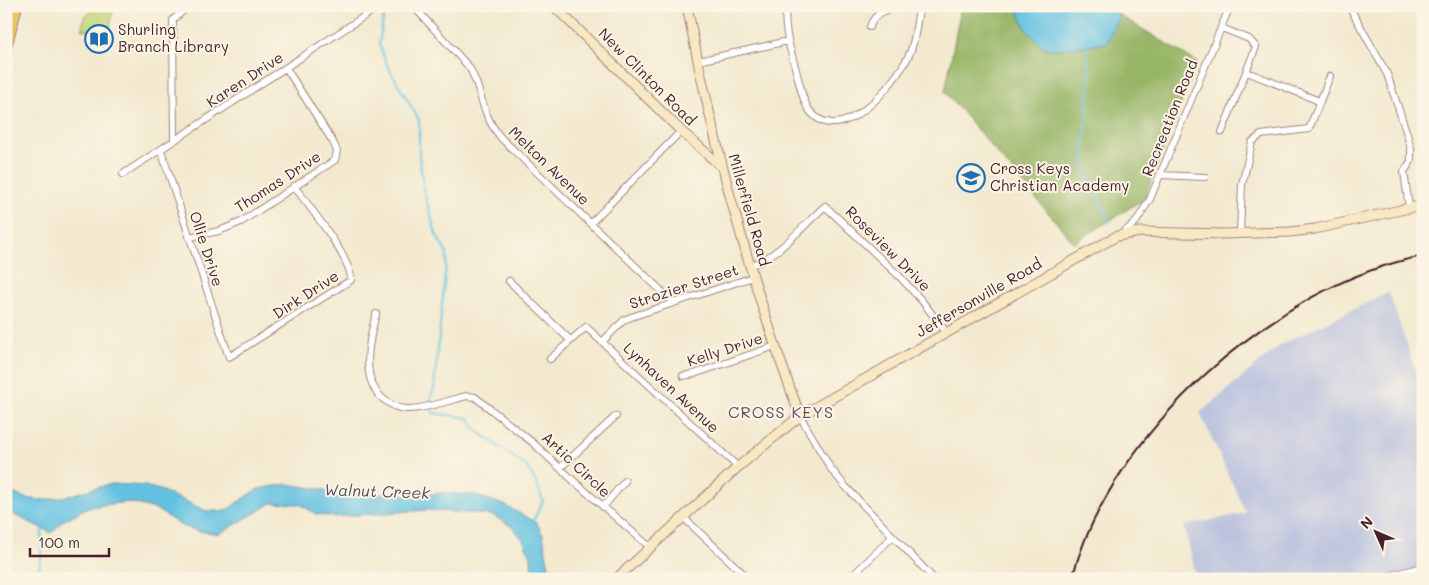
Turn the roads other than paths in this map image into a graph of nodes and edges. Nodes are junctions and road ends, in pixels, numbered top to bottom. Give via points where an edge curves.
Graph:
1 (17, 6) edge
2 (188, 6) edge
3 (380, 6) edge
4 (413, 6) edge
5 (554, 6) edge
6 (687, 6) edge
7 (786, 6) edge
8 (902, 6) edge
9 (920, 6) edge
10 (1230, 6) edge
11 (1349, 6) edge
12 (870, 27) dead end
13 (1222, 28) junction
14 (788, 41) junction
15 (6, 47) edge
16 (698, 61) junction
17 (286, 68) junction
18 (1247, 72) junction
19 (1330, 76) dead end
20 (1319, 101) junction
21 (681, 131) junction
22 (1222, 132) dead end
23 (174, 140) junction
24 (161, 150) junction
25 (721, 166) junction
26 (123, 174) dead end
27 (1160, 176) junction
28 (1205, 177) dead end
29 (294, 186) junction
30 (1423, 205) edge
31 (1409, 208) junction
32 (591, 223) junction
33 (1124, 233) junction
34 (1240, 233) junction
35 (189, 237) junction
36 (750, 265) junction
37 (753, 277) junction
38 (509, 281) dead end
39 (674, 303) junction
40 (376, 314) dead end
41 (946, 332) junction
42 (570, 340) junction
43 (602, 342) junction
44 (775, 346) junction
45 (230, 357) joint
46 (550, 359) dead end
47 (683, 376) dead end
48 (616, 416) dead end
49 (800, 416) junction
50 (738, 467) junction
51 (560, 468) junction
52 (625, 481) dead end
53 (603, 507) junction
54 (683, 517) junction
55 (892, 537) junction
56 (650, 547) junction
57 (1423, 567) edge
58 (616, 579) edge
59 (749, 579) edge
60 (849, 579) edge
61 (934, 579) edge
62 (1377, 579) edge

1 - 15 main road
2 - 23 street via 173,20 172,28
3 - 17 street, Karen Drive
4 - 32 street, Melton Avenue via 469,66 487,118 495,130
5 - 21 main road, New Clinton Road
6 - 16 main road, Millerfield Road
7 - 14 street
8 - 12 street via 881,12
9 - 14 street via 911,52 902,70 882,94 845,122 826,121 808,109
10 - 13 street, Recreation Road
11 - 31 street via 1387,74 1406,130 1411,149 1411,161 1404,172
13 - 18 street via 1256,45
13 - 27 street, Recreation Road
14 - 16 street
16 - 25 main road, Millerfield Road
17 - 23 street, Karen Drive
17 - 29 street, Thomas Drive via 338,151 332,163
18 - 20 street
18 - 22 street
19 - 20 street
20 - 34 street via 1309,129 1261,136 1252,142 1242,185
21 - 25 main road, New Clinton Road
21 - 32 street
23 - 24 street, Karen Drive
24 - 26 street, Karen Drive
24 - 35 street, Ollie Drive
25 - 36 main road, Millerfield Road
27 - 28 street
27 - 33 street, Recreation Road via 1144,210
29 - 35 street, Thomas Drive via 241,222 219,231
29 - 45 street, Dirk Drive via 337,247 350,271 351,280
30 - 31 main road, Jeffersonville Road
31 - 34 main road, Jeffersonville Road via 1315,229
32 - 39 street, Melton Avenue
33 - 34 main road, Jeffersonville Road
33 - 41 main road, Jeffersonville Road
35 - 45 street, Ollie Drive
36 - 37 main road, Millerfield Road
36 - 41 street, Roseview Drive via 786,242 825,206 916,295
37 - 39 street, Strozier Street
37 - 44 main road, Millerfield Road
38 - 42 street
39 - 43 street, Strozier Street via 624,320
40 - 51 street, Artic Circle via 370,335 370,383 390,405 424,408 467,396 483,402
41 - 49 main road, Jeffersonville Road
42 - 43 street, Lynhaven Avenue via 586,327
42 - 46 street
43 - 50 street, Lynhaven Avenue
44 - 47 street, Kelly Drive
44 - 49 main road, Millerfield Road
48 - 51 street
49 - 50 main road, Jeffersonville Road
49 - 55 street via 831,469
50 - 54 main road, Jeffersonville Road
51 - 53 street, Artic Circle
52 - 53 street
53 - 56 street, Artic Circle
54 - 56 main road, Jeffersonville Road
54 - 59 street
55 - 60 street
55 - 61 street
56 - 58 main road, Jeffersonville Road
57 - 62 street

